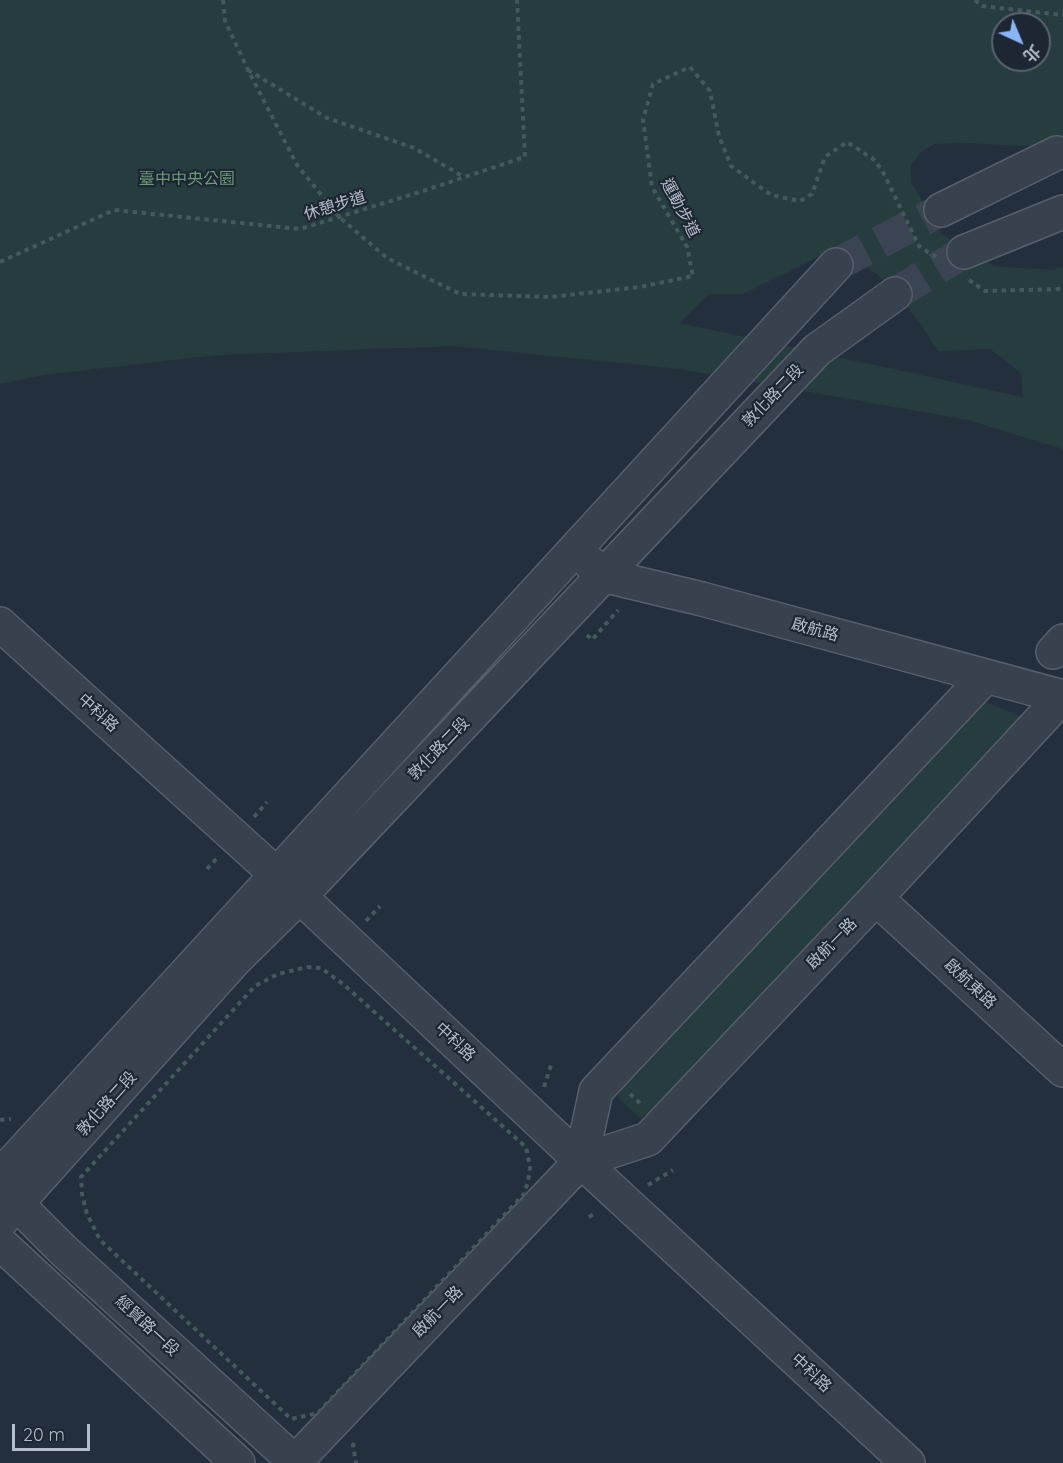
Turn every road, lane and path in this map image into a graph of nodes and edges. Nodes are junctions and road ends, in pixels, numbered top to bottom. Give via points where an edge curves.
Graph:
1 (223, 0) edge
2 (517, 0) edge
3 (975, 0) edge
4 (1063, 15) edge
5 (248, 70) junction
6 (1057, 153) dead end
7 (464, 177) junction
8 (941, 210) tunnel mouth
9 (1063, 212) edge
10 (339, 217) junction
11 (0, 262) edge
12 (956, 263) junction
13 (836, 265) tunnel mouth
14 (1063, 289) edge
15 (895, 294) tunnel mouth
16 (577, 548) junction
17 (602, 575) junction
18 (0, 624) edge
19 (986, 676) junction
20 (1062, 697) edge
21 (276, 874) junction
22 (300, 896) junction
23 (876, 898) junction
24 (1063, 1070) edge
25 (612, 1075) junction
26 (16, 1119) dead end
27 (0, 1120) edge
28 (661, 1125) junction
29 (581, 1161) junction
30 (0, 1176) edge
31 (81, 1177) joint
32 (5, 1205) edge
33 (0, 1243) edge
34 (355, 1443) dead end
35 (238, 1463) edge
36 (296, 1463) edge
37 (356, 1463) edge
38 (908, 1463) edge

1 - 5 path, 運動步道 via 225,21
2 - 7 path, 休憩步道 via 525,157
3 - 4 path via 982,6
5 - 7 path via 327,118 414,148
5 - 10 path, 運動步道 via 297,165
6 - 8 street
7 - 10 path, 休憩步道
9 - 12 street
10 - 11 path, 休憩步道 via 300,229 114,210
10 - 12 path, 運動步道 via 387,258 460,294 551,297 640,287 693,276 687,247 652,187 643,120 653,84 690,67 710,91 719,136 731,166 771,195 800,201 812,194 825,157 847,142 873,159 919,246
12 - 14 path, 運動步道 via 985,291
13 - 16 street, 敦化路二段
15 - 17 street, 敦化路二段 via 817,350
16 - 17 street
16 - 21 street, 敦化路二段
17 - 19 street, 啟航路
17 - 22 street, 敦化路二段
18 - 21 street, 中科路
19 - 20 street, 啟航路
19 - 25 street
20 - 23 street, 啟航一路
21 - 22 street, 中科路
21 - 30 street, 敦化路二段
22 - 29 street, 中科路
22 - 32 street, 敦化路二段
23 - 24 street, 啟航東路
23 - 28 street, 啟航一路
25 - 28 path
25 - 29 street via 596,1091
26 - 27 path
28 - 29 street, 啟航一路 via 648,1139
29 - 36 street, 啟航一路
29 - 38 street, 中科路
31 - 31 path via 255,986 278,974 307,967 321,968 343,984 518,1139 526,1147 530,1167 524,1194 318,1413 291,1419 100,1240 87,1214
32 - 36 street, 經貿路一段
33 - 35 street
34 - 37 path

